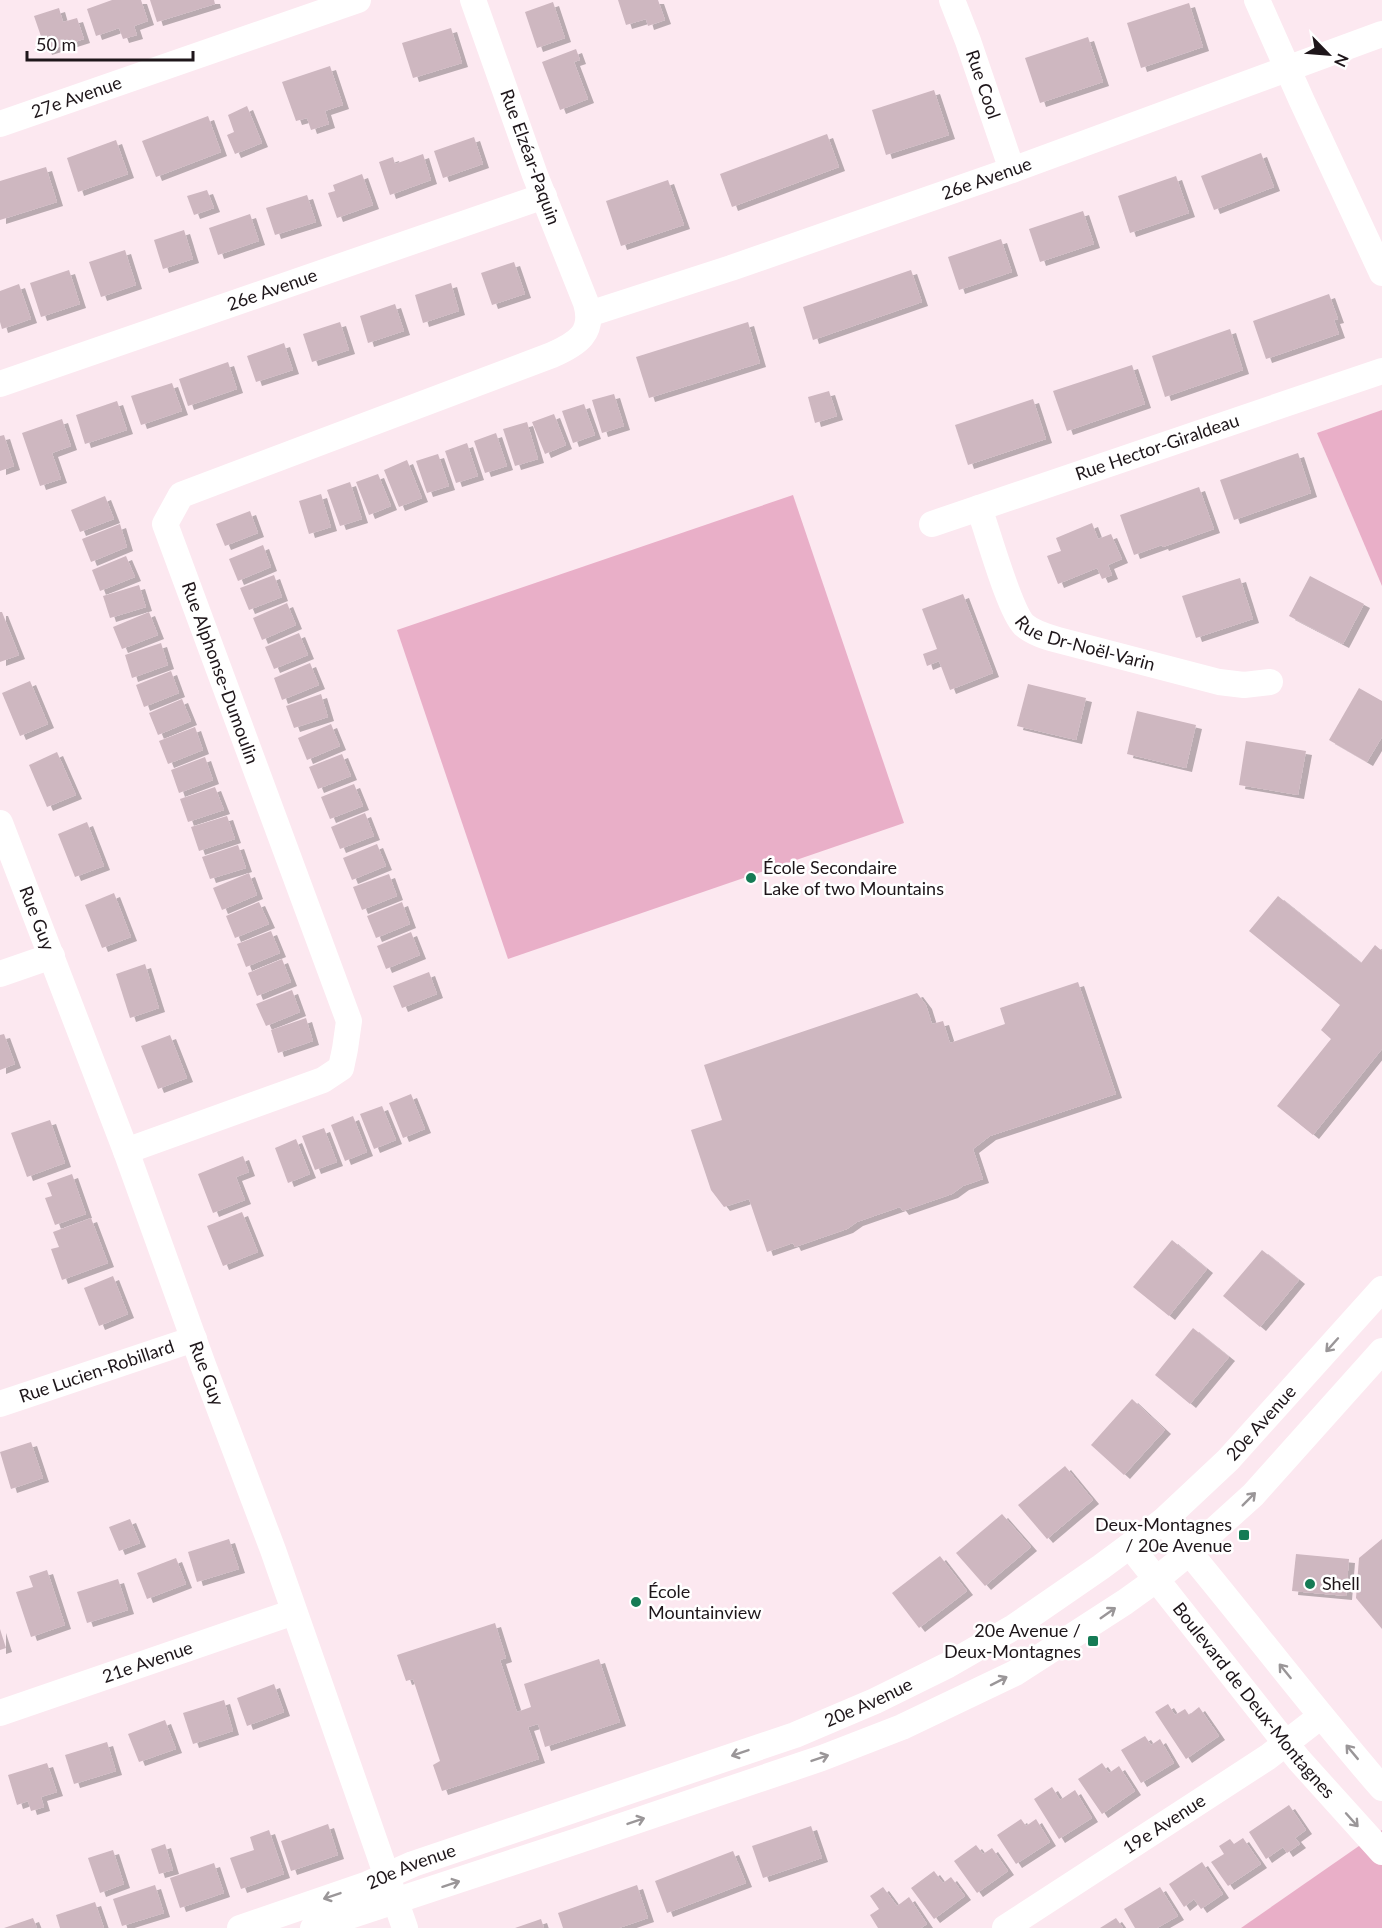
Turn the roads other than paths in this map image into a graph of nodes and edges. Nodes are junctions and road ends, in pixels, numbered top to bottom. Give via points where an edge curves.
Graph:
1 (358, 0) edge
2 (473, 0) edge
3 (952, 0) edge
4 (1257, 0) edge
5 (1382, 34) edge
6 (1287, 68) junction
7 (0, 124) edge
8 (1012, 170) junction
9 (544, 196) junction
10 (1382, 273) edge
11 (589, 314) junction
12 (1382, 371) edge
13 (0, 384) edge
14 (979, 508) junction
15 (932, 524) dead end
16 (1270, 682) dead end
17 (0, 823) edge
18 (52, 956) junction
19 (0, 974) edge
20 (126, 1151) junction
21 (1382, 1289) edge
22 (194, 1339) junction
23 (1382, 1351) edge
24 (0, 1404) edge
25 (1163, 1521) junction
26 (1130, 1546) junction
27 (1190, 1552) junction
28 (1157, 1579) junction
29 (294, 1612) junction
30 (0, 1713) edge
31 (1321, 1716) junction
32 (1287, 1743) junction
33 (1382, 1788) edge
34 (1382, 1852) edge
35 (387, 1876) junction
36 (395, 1900) junction
37 (240, 1928) edge
38 (313, 1928) edge
39 (405, 1928) edge
40 (1005, 1928) edge

1 - 7 street, 27e Avenue
2 - 9 street, Rue Elzéar-Paquin
3 - 8 street, Rue Cool
4 - 6 street
5 - 6 street, 26e Avenue
6 - 8 street, 26e Avenue
6 - 10 street
8 - 11 street, 26e Avenue
9 - 11 street, Rue Elzéar-Paquin
9 - 13 street, 26e Avenue
11 - 20 street, Rue Alphonse-Dumoulin via 580,339 560,352 181,495 165,524 349,1021 340,1068 323,1080
12 - 14 street, Rue Hector-Giraldeau
14 - 15 street, Rue Hector-Giraldeau
14 - 16 street, Rue Dr-Noël-Varin via 1012,603 1025,625 1034,631 1219,682
17 - 18 street, Rue Guy
18 - 19 street
18 - 20 street, Rue Guy
20 - 22 street, Rue Guy
21 -> 25 street, 20e Avenue via 1228,1460
22 - 24 street, Rue Lucien-Robillard
22 - 29 street, Rue Guy
27 -> 23 street, 20e Avenue via 1253,1495
25 - 26 street, 20e Avenue
25 - 27 street
26 - 28 street, Boulevard de Deux-Montagnes
26 -> 35 street, 20e Avenue via 1014,1627 866,1705 795,1735
27 - 28 street, 20e Avenue
31 -> 27 street
28 - 32 street, Boulevard de Deux-Montagnes
36 -> 28 street, 20e Avenue via 822,1758 902,1727 1016,1673
29 - 30 street, 21e Avenue
29 - 35 street, Rue Guy
31 - 32 street, 19e Avenue
33 -> 31 street
32 -> 34 street, Boulevard de Deux-Montagnes
32 - 40 street, 19e Avenue
35 - 36 street, Rue Guy
35 -> 37 street, 20e Avenue
36 - 38 street, 20e Avenue
36 - 39 street, Rue Guy

